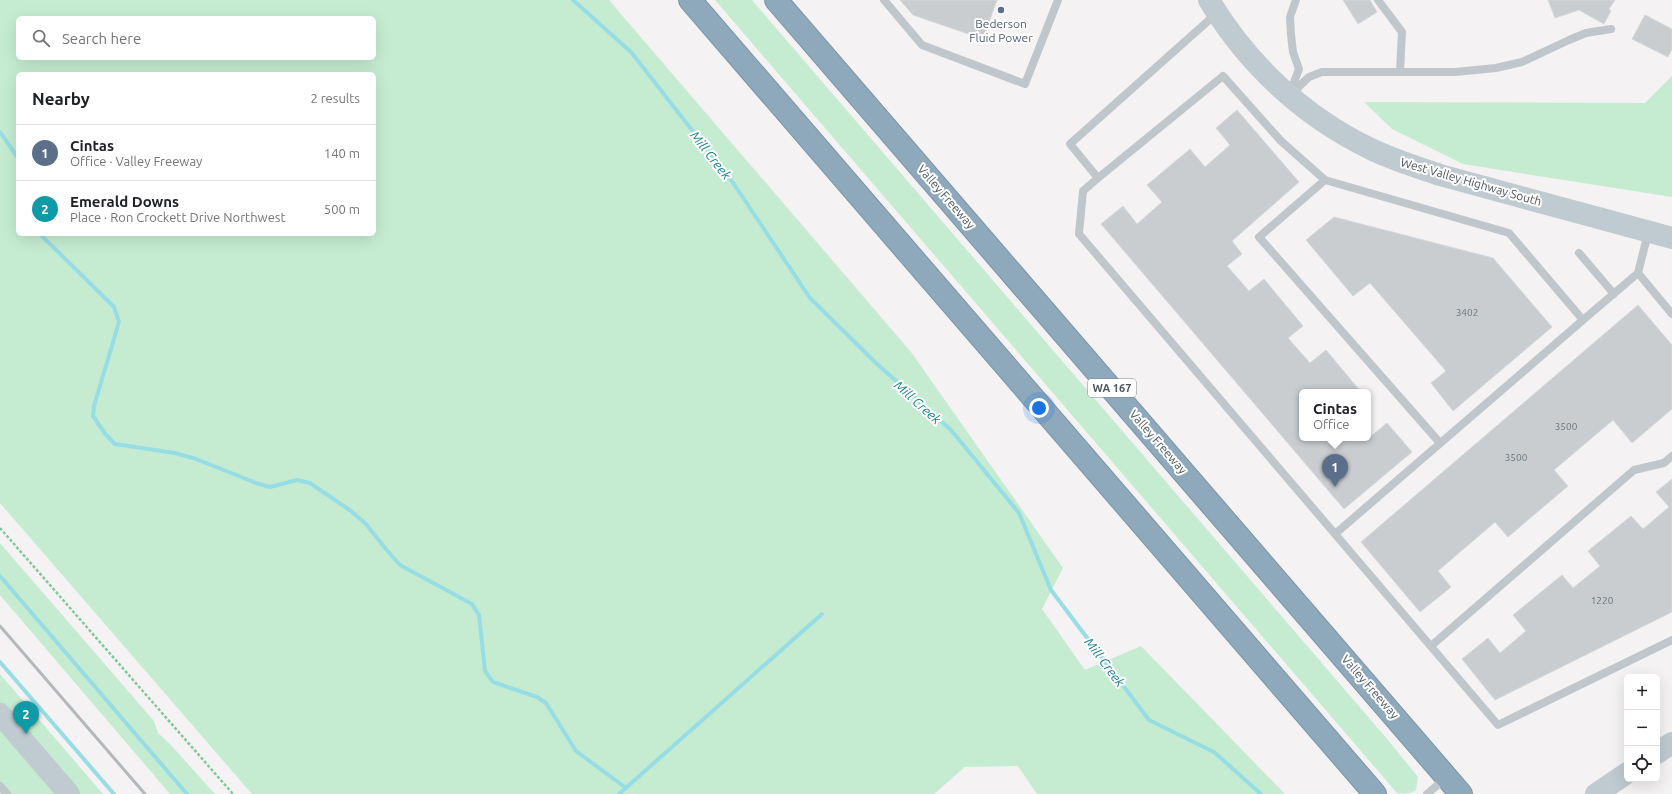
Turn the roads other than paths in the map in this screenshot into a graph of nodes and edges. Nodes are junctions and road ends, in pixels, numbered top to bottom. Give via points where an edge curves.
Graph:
1 (690, 0) edge
2 (776, 0) edge
3 (884, 0) edge
4 (1058, 0) edge
5 (1296, 0) edge
6 (1378, 0) edge
7 (1213, 7) edge
8 (1611, 29) dead end
9 (1400, 71) junction
10 (1290, 95) junction
11 (1098, 178) junction
12 (1325, 180) junction
13 (1648, 232) junction
14 (1672, 238) edge
15 (1579, 254) dead end
16 (1638, 273) junction
17 (1614, 294) junction
18 (1672, 314) edge
19 (1583, 320) junction
20 (1440, 443) junction
21 (1672, 456) edge
22 (1335, 534) junction
23 (1672, 640) edge
24 (1431, 646) junction
25 (0, 714) edge
26 (1672, 743) edge
27 (1660, 751) edge
28 (1624, 775) edge
29 (1447, 777) junction
30 (0, 786) edge
31 (7, 794) edge
32 (69, 794) edge
33 (1375, 794) edge
34 (1427, 794) edge
35 (1461, 794) edge
36 (1596, 794) edge

1 - 33 highway
2 - 29 highway, Valley Freeway / WA 167
3 - 4 lane via 922,45 1025,84
5 - 10 lane via 1290,17 1293,52 1299,69
6 - 9 lane via 1402,32
7 - 10 main road, West Valley Highway South via 1245,50
7 - 11 lane via 1070,144
8 - 9 lane via 1586,34 1522,62 1496,68 1455,72
9 - 10 lane via 1322,72 1309,77
10 - 13 main road, West Valley Highway South via 1320,119 1354,140 1409,165
11 - 12 lane via 1223,76 1281,141
11 - 22 lane via 1083,191 1079,234
12 - 19 lane via 1509,233
12 - 20 lane via 1259,237
13 - 14 main road, West Valley Highway South
13 - 16 lane
15 - 17 lane
16 - 17 lane
16 - 18 lane
17 - 19 lane
19 - 20 lane
20 - 22 lane
21 - 24 lane via 1664,463 1634,470
22 - 24 lane
23 - 24 lane via 1498,725
25 - 32 main road
26 - 27 main road
28 - 36 main road
29 - 34 lane
29 - 35 highway, Valley Freeway / WA 167
30 - 31 lane

